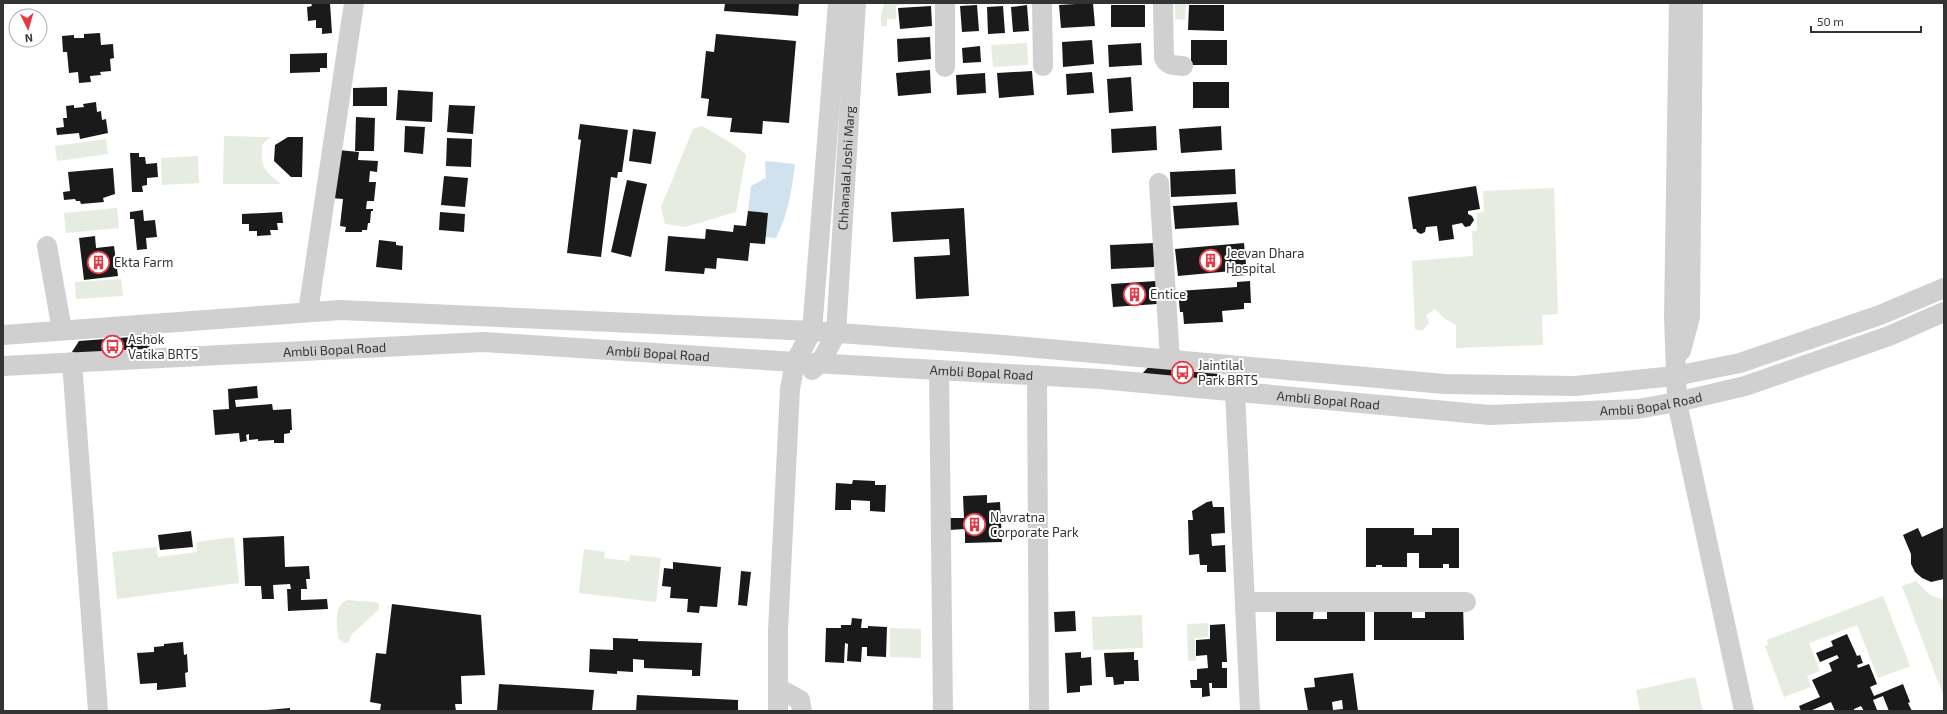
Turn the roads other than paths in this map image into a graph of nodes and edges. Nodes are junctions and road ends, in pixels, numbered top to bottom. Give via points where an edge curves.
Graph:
1 (354, 3) edge
2 (838, 3) edge
3 (856, 3) edge
4 (945, 3) edge
5 (1042, 3) edge
6 (1163, 3) edge
7 (1679, 3) edge
8 (1693, 3) edge
9 (1043, 66) dead end
10 (1183, 66) dead end
11 (945, 67) dead end
12 (1159, 183) dead end
13 (47, 246) dead end
14 (1944, 288) edge
15 (308, 312) junction
16 (1944, 312) edge
17 (62, 330) junction
18 (812, 331) junction
19 (836, 334) junction
20 (3, 335) edge
21 (1170, 359) junction
22 (72, 362) junction
23 (795, 362) junction
24 (820, 363) junction
25 (3, 366) edge
26 (938, 370) junction
27 (1037, 375) junction
28 (1675, 376) junction
29 (790, 389) junction
30 (1235, 392) junction
31 (1677, 402) junction
32 (1246, 602) junction
33 (1466, 602) dead end
34 (778, 688) junction
35 (98, 711) edge
36 (778, 711) edge
37 (802, 711) edge
38 (944, 711) edge
39 (1039, 711) edge
40 (1250, 711) edge
41 (1744, 711) edge

1 - 15 street
2 - 18 street, Chhanalal Joshi Marg
3 - 19 street, Chhanalal Joshi Marg
4 - 11 street
5 - 9 street
6 - 10 street via 1164,58 1170,65
7 - 28 street
8 - 28 street via 1690,317
12 - 21 street
13 - 17 street
14 - 28 street, Ambli Bopal Road via 1880,315 1740,363
15 - 17 street, Ambli Bopal Road
15 - 18 street, Ambli Bopal Road via 340,310
16 - 31 street, Ambli Bopal Road via 1890,336 1745,386
17 - 20 street, Ambli Bopal Road
18 - 19 street, Ambli Bopal Road
18 - 23 street
19 - 21 street, Ambli Bopal Road
19 - 24 street
21 - 28 street, Ambli Bopal Road via 1445,384 1575,386
22 - 23 street, Ambli Bopal Road via 483,342
22 - 25 street, Ambli Bopal Road
22 - 35 street
23 - 24 street, Ambli Bopal Road
23 - 29 street
24 - 26 street, Ambli Bopal Road
24 - 29 street
26 - 27 street, Ambli Bopal Road
26 - 38 street
27 - 30 street, Ambli Bopal Road
27 - 39 street
28 - 31 street
29 - 34 street via 778,631
30 - 31 street, Ambli Bopal Road via 1490,415 1637,409
30 - 32 street
31 - 41 street
32 - 33 street
32 - 40 street
34 - 36 street
34 - 37 street via 800,700

